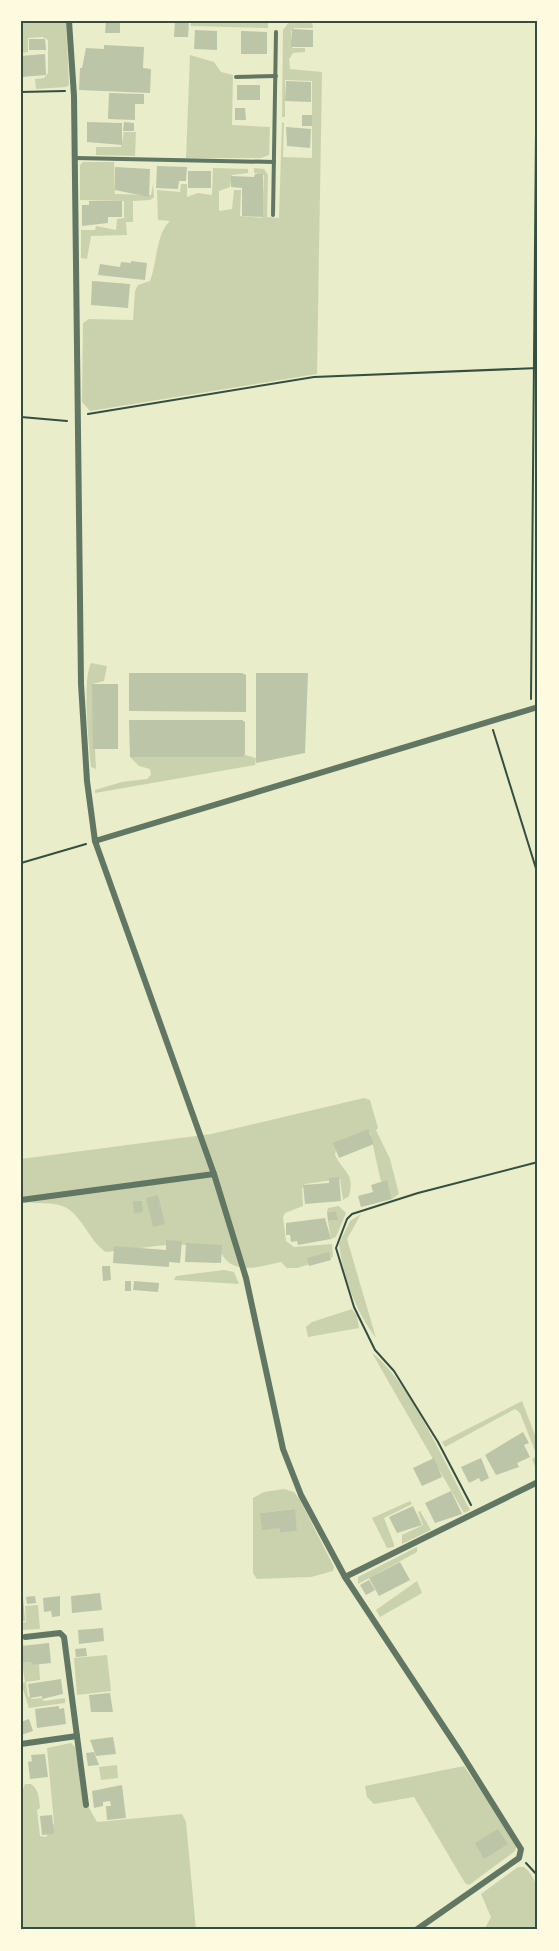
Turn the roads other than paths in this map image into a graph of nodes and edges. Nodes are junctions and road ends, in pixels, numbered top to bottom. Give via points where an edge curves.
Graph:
1 (69, 21) edge
2 (276, 32) dead end
3 (276, 76) junction
4 (236, 77) dead end
5 (75, 158) junction
6 (274, 162) junction
7 (273, 215) dead end
8 (535, 708) edge
9 (95, 841) junction
10 (214, 1174) junction
11 (21, 1200) edge
12 (538, 1482) edge
13 (345, 1577) junction
14 (25, 1636) dead end
15 (77, 1736) junction
16 (21, 1744) edge
17 (86, 1805) dead end
18 (416, 1930) edge

1 - 5 street
2 - 3 lane
3 - 4 lane
3 - 6 lane
5 - 6 lane
5 - 9 street via 81,684
6 - 7 lane
8 - 9 street
9 - 10 street
10 - 11 street
10 - 13 street via 246,1278 283,1449 301,1495
12 - 13 street
13 - 18 street via 521,1849 519,1858
14 - 15 street via 60,1633 64,1637
15 - 16 street
15 - 17 street

